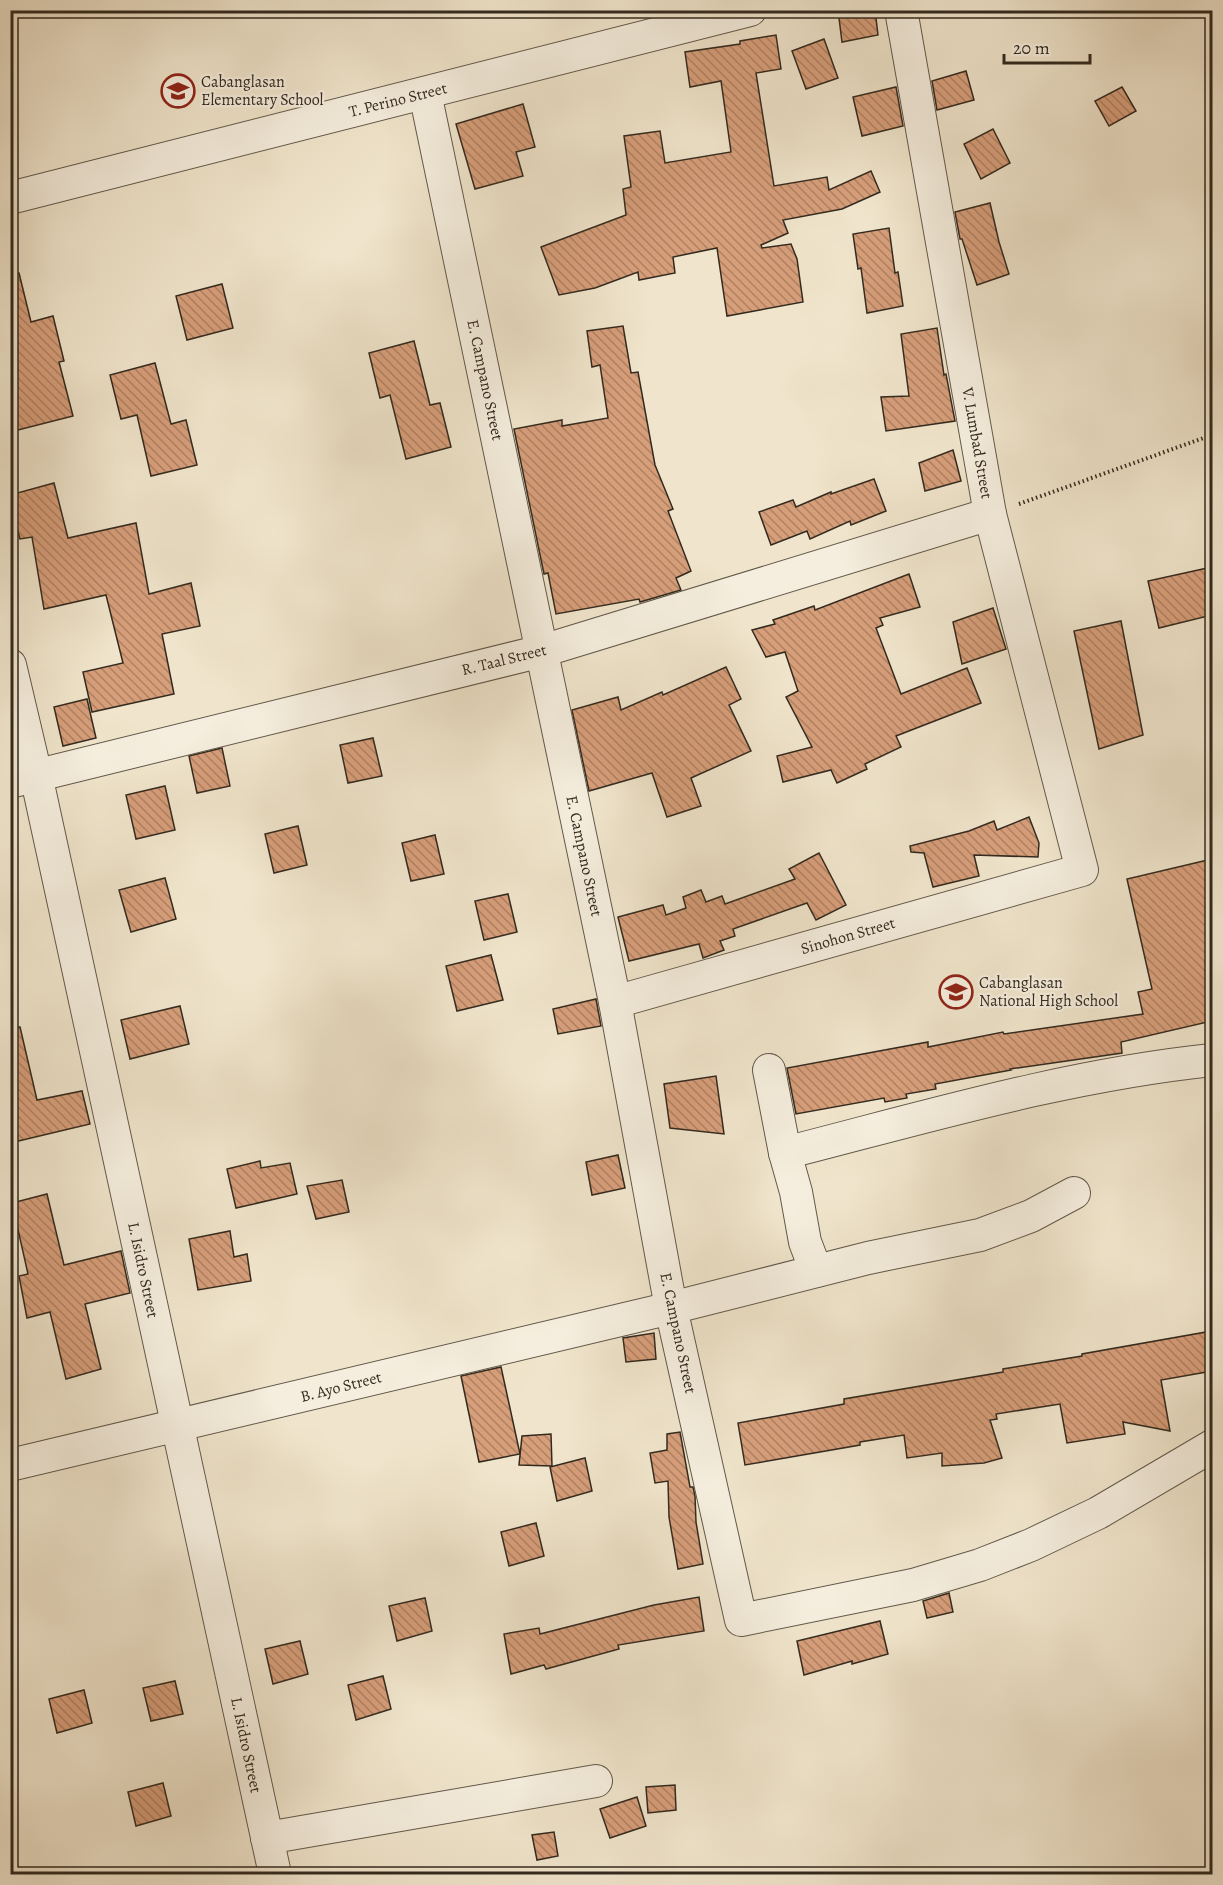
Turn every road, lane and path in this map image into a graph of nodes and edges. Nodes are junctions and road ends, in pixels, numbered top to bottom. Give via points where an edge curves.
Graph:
1 (750, 10) edge
2 (901, 10) edge
3 (425, 93) junction
4 (10, 198) edge
5 (1212, 435) edge
6 (990, 514) junction
7 (542, 651) junction
8 (10, 665) edge
9 (23, 779) edge
10 (1082, 870) joint
11 (615, 1002) junction
12 (1212, 1060) edge
13 (769, 1070) dead end
14 (785, 1153) junction
15 (1074, 1193) dead end
16 (816, 1271) junction
17 (671, 1308) junction
18 (177, 1426) junction
19 (1212, 1446) edge
20 (10, 1465) edge
21 (596, 1781) dead end
22 (267, 1838) junction
23 (275, 1875) edge

1 - 3 street, T. Perino Street
2 - 6 street, V. Lumbad Street
3 - 4 street, T. Perino Street
3 - 7 street, E. Campano Street
5 - 6 path
6 - 7 street, R. Taal Street
6 - 10 street, V. Lumbad Street
7 - 9 street, R. Taal Street
7 - 11 street, E. Campano Street
8 - 9 street, L. Isidro Street
9 - 18 street, L. Isidro Street
10 - 11 street, Sinohon Street
11 - 17 street, E. Campano Street
12 - 14 street via 1064,1084
13 - 14 street
14 - 16 street via 804,1242
15 - 16 street, B. Ayo Street via 1031,1216 980,1235
16 - 17 street, B. Ayo Street
17 - 18 street, B. Ayo Street
17 - 19 street, E. Campano Street via 741,1620 913,1585 980,1565 1098,1513
18 - 20 street, B. Ayo Street
18 - 22 street, L. Isidro Street
21 - 22 street
22 - 23 street, L. Isidro Street

